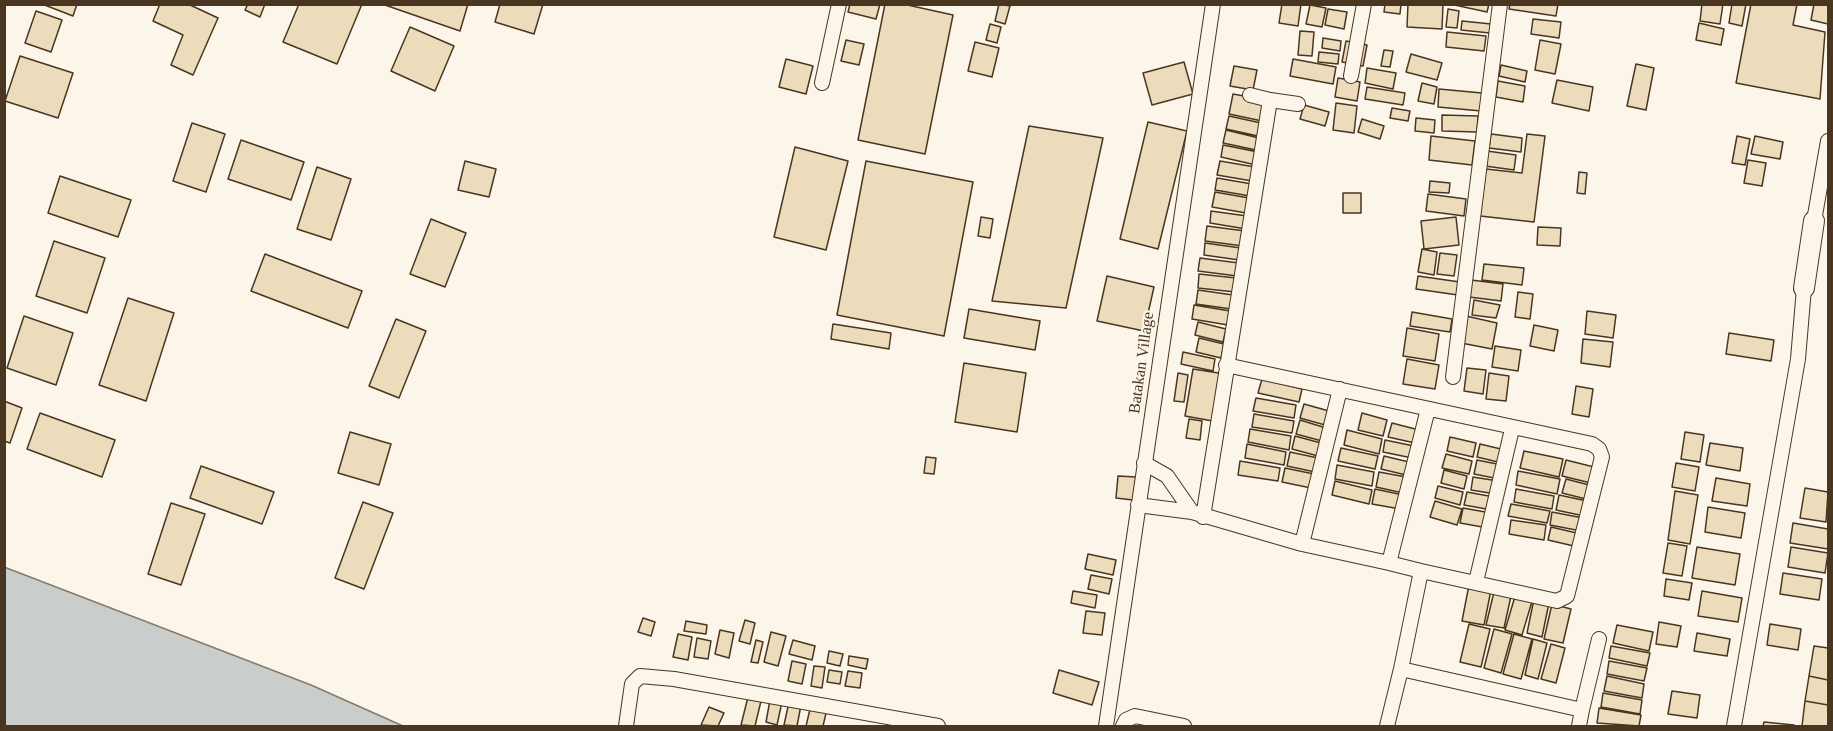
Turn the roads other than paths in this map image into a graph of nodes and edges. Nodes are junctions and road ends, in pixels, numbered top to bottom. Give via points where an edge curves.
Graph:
1 (839, 4) edge
2 (1213, 4) edge
3 (1364, 4) edge
4 (1500, 4) edge
5 (1351, 76) dead end
6 (822, 83) dead end
7 (1250, 95) dead end
8 (1270, 100) junction
9 (1298, 104) dead end
10 (1828, 141) edge
11 (1814, 221) joint
12 (1804, 288) joint
13 (1226, 365) junction
14 (1453, 377) dead end
15 (1340, 390) junction
16 (1428, 409) junction
17 (1512, 429) junction
18 (1144, 463) junction
19 (1138, 505) junction
20 (1197, 514) junction
21 (1302, 544) junction
22 (1389, 563) junction
23 (1421, 571) junction
24 (1476, 582) junction
25 (1599, 639) dead end
26 (1401, 669) junction
27 (1582, 710) junction
28 (626, 726) edge
29 (938, 726) edge
30 (1106, 726) edge
31 (1123, 726) edge
32 (1184, 726) edge
33 (1387, 726) edge
34 (1579, 726) edge
35 (1734, 726) edge

1 - 6 street
2 - 18 street, Batakan Village
3 - 5 street
4 - 14 street
7 - 8 street
8 - 9 street
8 - 13 street
10 - 11 street
11 - 12 street
12 - 35 street via 1798,359
13 - 15 street
13 - 20 street
15 - 16 street
15 - 21 street
16 - 17 street
16 - 22 street
17 - 24 street
17 - 24 street via 1592,444 1602,457 1597,480 1567,596 1557,601
18 - 19 street, Batakan Village
18 - 20 street via 1167,476
19 - 20 street
19 - 30 street, Batakan Village
20 - 21 street
21 - 22 street
22 - 23 street
23 - 24 street
23 - 26 street
25 - 27 street
26 - 27 street
26 - 33 street
27 - 34 street
28 - 29 street via 632,684 640,676
31 - 32 street via 1135,716

